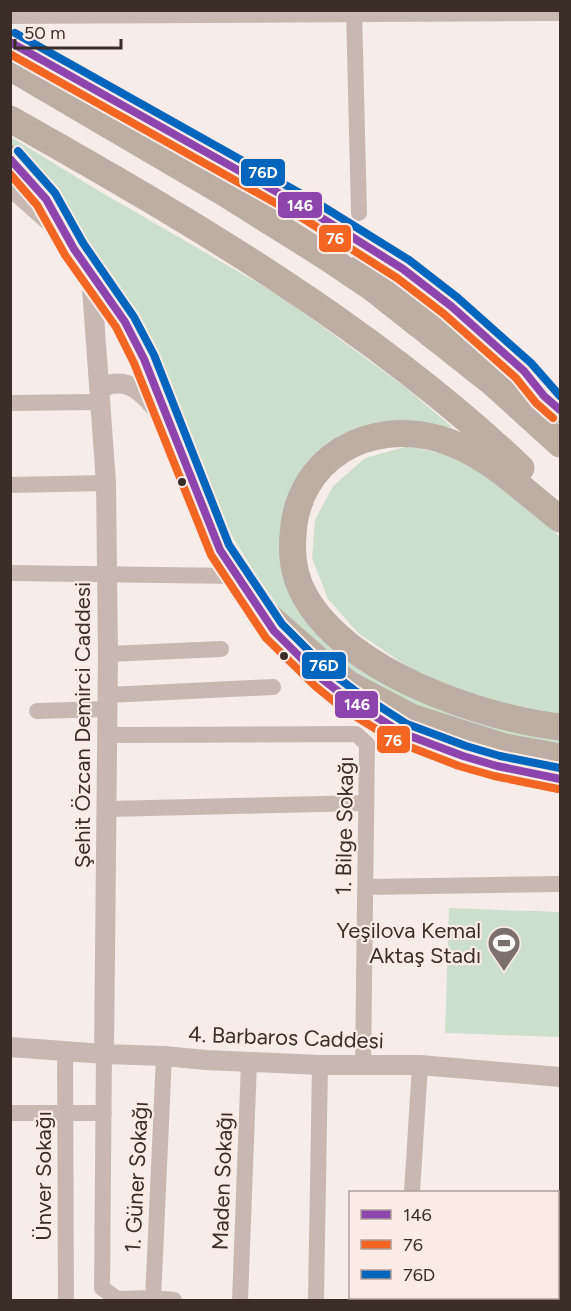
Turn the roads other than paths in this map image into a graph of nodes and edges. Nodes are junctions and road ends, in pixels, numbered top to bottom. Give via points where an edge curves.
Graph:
1 (561, 11) edge
2 (99, 12) edge
3 (354, 12) edge
4 (10, 14) edge
5 (10, 42) edge
6 (10, 67) edge
7 (10, 119) edge
8 (117, 130) junction
9 (10, 159) edge
10 (10, 186) edge
11 (359, 213) dead end
12 (74, 249) junction
13 (91, 274) junction
14 (100, 399) junction
15 (10, 403) edge
16 (553, 403) edge
17 (172, 430) junction
18 (561, 444) edge
19 (106, 483) junction
20 (10, 485) edge
21 (561, 505) edge
22 (561, 519) edge
23 (10, 573) edge
24 (106, 575) junction
25 (236, 576) junction
26 (260, 609) junction
27 (221, 650) dead end
28 (108, 654) junction
29 (273, 687) dead end
30 (108, 702) junction
31 (37, 711) dead end
32 (561, 727) edge
33 (108, 735) junction
34 (561, 757) edge
35 (561, 778) edge
36 (366, 803) junction
37 (107, 809) junction
38 (561, 884) edge
39 (366, 887) junction
40 (10, 1047) edge
41 (65, 1050) junction
42 (104, 1054) junction
43 (164, 1056) junction
44 (249, 1062) junction
45 (363, 1064) junction
46 (320, 1065) junction
47 (420, 1065) junction
48 (561, 1077) edge
49 (10, 1113) edge
50 (65, 1113) junction
51 (104, 1113) junction
52 (412, 1191) edge
53 (153, 1299) edge
54 (66, 1300) edge
55 (174, 1300) edge
56 (240, 1300) edge
57 (316, 1300) edge

1 - 3 street
2 - 3 street
2 - 4 street
3 - 11 street
5 - 16 main road via 309,210 395,263 444,300 524,371
6 - 8 highway
7 - 21 highway via 296,291 456,412
8 - 16 highway via 212,171 301,220 430,307
8 - 18 highway via 371,287 494,384
9 - 12 main road via 46,199
10 - 12 street via 48,218
12 - 13 main road
13 - 14 street, Şehit Özcan Demirci Caddesi
13 - 17 main road via 125,322
14 - 15 street
14 - 17 street via 103,387 123,383 146,396
14 - 19 street, Şehit Özcan Demirci Caddesi
17 - 25 main road via 220,550
19 - 20 street
19 - 24 street, Şehit Özcan Demirci Caddesi
22 - 32 highway via 475,453 424,435 386,434 336,452 310,480 293,520 292,547 296,578 318,617 364,656 402,678 473,708
23 - 24 street
24 - 25 street
24 - 28 street, Şehit Özcan Demirci Caddesi
25 - 26 main road
26 - 34 highway via 350,685 411,717 506,747
26 - 35 main road via 274,631 321,678 402,733 497,766
27 - 28 street
28 - 30 street, Şehit Özcan Demirci Caddesi
29 - 30 street
30 - 31 street
30 - 33 street, Şehit Özcan Demirci Caddesi
33 - 36 street, 1. Bilge Sokağı via 356,734 368,744
33 - 37 street, Şehit Özcan Demirci Caddesi
36 - 37 street
36 - 39 street, 1. Bilge Sokağı
37 - 42 street, Şehit Özcan Demirci Caddesi
38 - 39 street
39 - 45 street, 1. Bilge Sokağı
40 - 41 street, 4. Barbaros Caddesi
41 - 42 street, 4. Barbaros Caddesi
41 - 50 street, Ünver Sokağı
42 - 43 street, 4. Barbaros Caddesi
42 - 51 street
43 - 44 street, 4. Barbaros Caddesi
43 - 53 street, 1. Güner Sokağı
44 - 46 street, 4. Barbaros Caddesi
44 - 56 street, Maden Sokağı
45 - 46 street, 4. Barbaros Caddesi
45 - 47 street, 4. Barbaros Caddesi
46 - 57 street
47 - 48 street, 4. Barbaros Caddesi
47 - 52 street
49 - 50 street
50 - 51 street
50 - 54 street, Ünver Sokağı
51 - 53 street via 102,1288 117,1299
53 - 55 street

